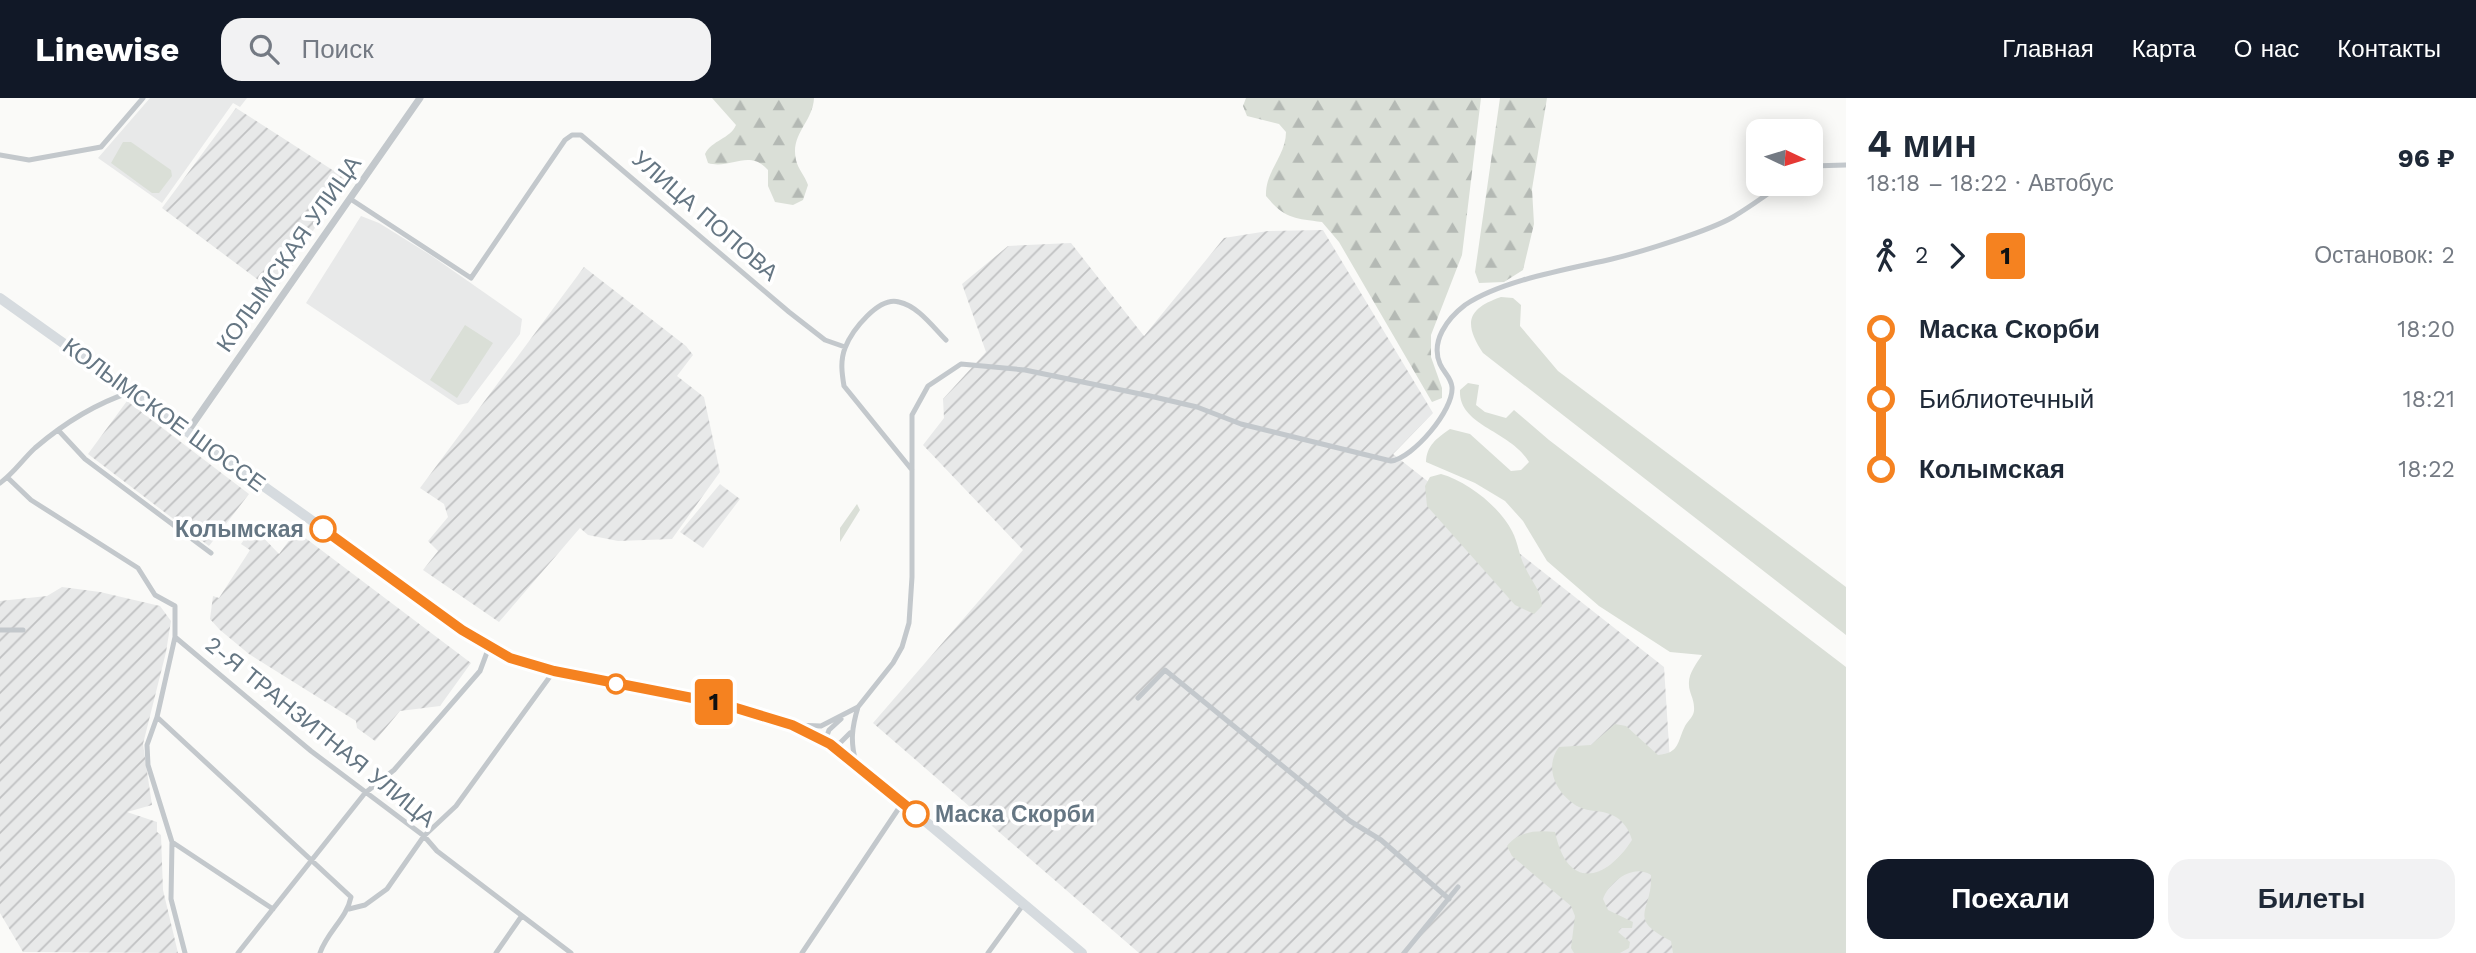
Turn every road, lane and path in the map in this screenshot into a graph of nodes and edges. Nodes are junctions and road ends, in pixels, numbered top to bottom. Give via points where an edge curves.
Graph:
1 (143, 98) edge
2 (420, 98) edge
3 (0, 155) edge
4 (1846, 165) edge
5 (1824, 166) edge
6 (1764, 196) edge
7 (352, 200) junction
8 (0, 298) edge
9 (946, 340) dead end
10 (845, 348) junction
11 (131, 391) junction
12 (59, 431) junction
13 (188, 431) junction
14 (914, 472) junction
15 (8, 478) junction
16 (0, 484) edge
17 (211, 553) dead end
18 (23, 630) dead end
19 (0, 631) edge
20 (175, 637) junction
21 (489, 647) junction
22 (554, 671) junction
23 (1138, 698) dead end
24 (858, 707) junction
25 (157, 717) junction
26 (844, 717) junction
27 (792, 725) junction
28 (852, 726) junction
29 (827, 743) junction
30 (856, 763) junction
31 (366, 793) junction
32 (903, 802) junction
33 (424, 836) junction
34 (172, 842) junction
35 (312, 860) junction
36 (1458, 887) dead end
37 (1449, 899) junction
38 (1024, 905) junction
39 (273, 909) junction
40 (349, 909) junction
41 (521, 917) junction
42 (185, 953) edge
43 (238, 953) edge
44 (320, 953) edge
45 (496, 953) edge
46 (571, 953) edge
47 (802, 953) edge
48 (988, 953) edge
49 (1082, 953) edge
50 (1404, 953) edge

1 - 3 street via 101,147 29,160
2 - 7 street, КОЛЫМСКАЯ УЛИЦА
4 - 5 street
6 - 14 street via 1731,218 1480,296 1463,307 1446,322 1439,337 1440,364 1450,378 1448,407 1410,453 1391,461 1150,396 1025,370 961,364 928,386 917,402 912,415
7 - 10 street, УЛИЦА ПОПОВА via 471,278 565,140 581,135 789,312 825,340
7 - 13 street, КОЛЫМСКАЯ УЛИЦА
8 - 11 highway, КОЛЫМСКОЕ ШОССЕ
9 - 10 street via 915,310 890,300 879,303
10 - 14 street via 844,386
11 - 12 street
11 - 13 highway, КОЛЫМСКОЕ ШОССЕ
12 - 15 street via 35,448
12 - 17 street via 85,459
13 - 21 highway, КОЛЫМСКОЕ ШОССЕ
14 - 24 street via 906,636 893,663
15 - 16 street
15 - 20 street, 2-Я ТРАНЗИТНАЯ УЛИЦА via 32,500 138,568 155,596 175,606
18 - 19 street
20 - 25 street
20 - 31 street, 2-Я ТРАНЗИТНАЯ УЛИЦА
21 - 22 highway, КОЛЫМСКОЕ ШОССЕ
21 - 31 street via 480,671 394,770
22 - 27 highway, КОЛЫМСКОЕ ШОССЕ via 723,704
22 - 33 street via 456,806
23 - 37 street via 1165,670
24 - 26 street
24 - 28 street
25 - 34 street via 147,745 148,765
25 - 35 street
26 - 27 street via 821,726
26 - 29 street via 829,730
27 - 29 highway, КОЛЫМСКОЕ ШОССЕ
28 - 29 street via 848,738
28 - 30 street
29 - 30 highway, КОЛЫМСКОЕ ШОССЕ
30 - 32 highway, КОЛЫМСКОЕ ШОССЕ
31 - 33 street, 2-Я ТРАНЗИТНАЯ УЛИЦА
31 - 35 street
32 - 38 highway, КОЛЫМСКОЕ ШОССЕ
32 - 47 street
33 - 40 street via 387,889 365,905
33 - 41 street, 2-Я ТРАНЗИТНАЯ УЛИЦА
34 - 39 street
34 - 42 street via 171,900
35 - 39 street
35 - 40 street via 351,897
36 - 37 street
37 - 50 street
38 - 48 street
38 - 49 highway, КОЛЫМСКОЕ ШОССЕ
39 - 43 street
40 - 44 street via 332,928
41 - 45 street
41 - 46 street, 2-Я ТРАНЗИТНАЯ УЛИЦА

